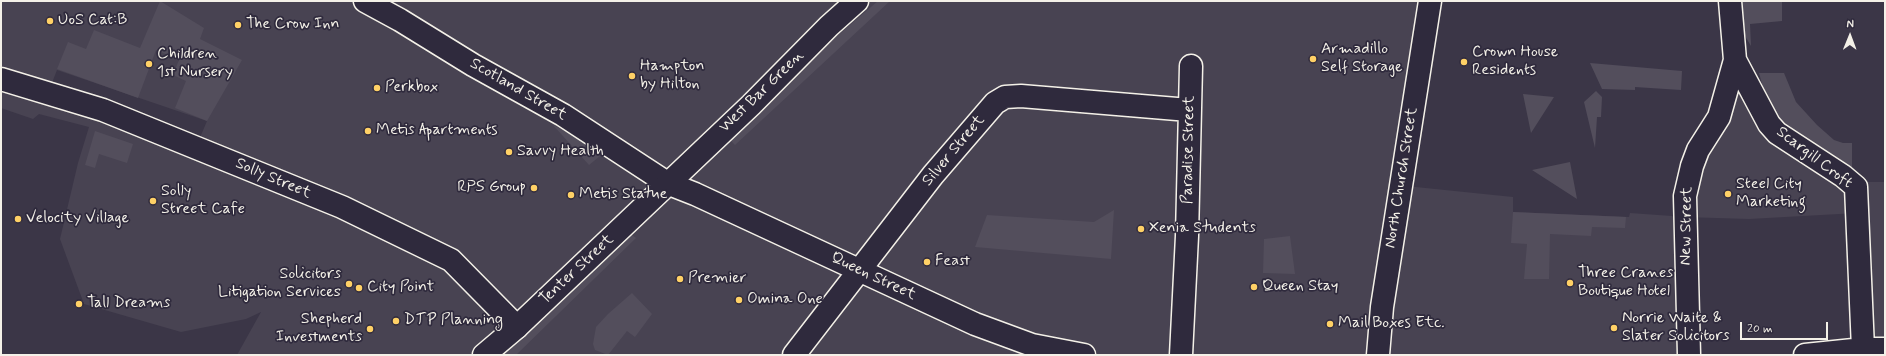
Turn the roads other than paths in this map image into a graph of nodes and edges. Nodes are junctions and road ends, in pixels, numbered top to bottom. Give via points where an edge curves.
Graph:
1 (365, 1) edge
2 (857, 1) edge
3 (1430, 1) edge
4 (1730, 1) edge
5 (1735, 60) junction
6 (1191, 66) dead end
7 (1, 79) edge
8 (1189, 110) junction
9 (667, 183) junction
10 (860, 270) junction
11 (516, 327) junction
12 (1885, 349) edge
13 (1853, 352) edge
14 (484, 355) edge
15 (794, 355) edge
16 (1084, 355) edge
17 (1181, 355) edge
18 (1378, 355) edge
19 (1689, 355) edge
20 (1805, 355) edge

1 - 9 street, Scotland Street via 563,115
2 - 9 street, West Bar Green
3 - 18 street, North Church Street via 1383,300
4 - 5 street, Scargill Croft
5 - 13 street, Scargill Croft via 1754,98 1777,133 1856,188
5 - 19 street, New Street via 1719,117 1694,160 1684,196
6 - 8 street, Paradise Street
7 - 11 street, Solly Street via 103,110 342,207 451,260
8 - 10 street, Silver Street via 1021,96 1005,97 995,103 933,175
8 - 17 street, Paradise Street via 1187,236
9 - 10 street, Queen Street
9 - 11 street, Tenter Street
10 - 15 street, Silver Street
10 - 16 street, Queen Street via 1003,336 1032,345
11 - 14 street, Tenter Street
12 - 13 street
13 - 20 street

